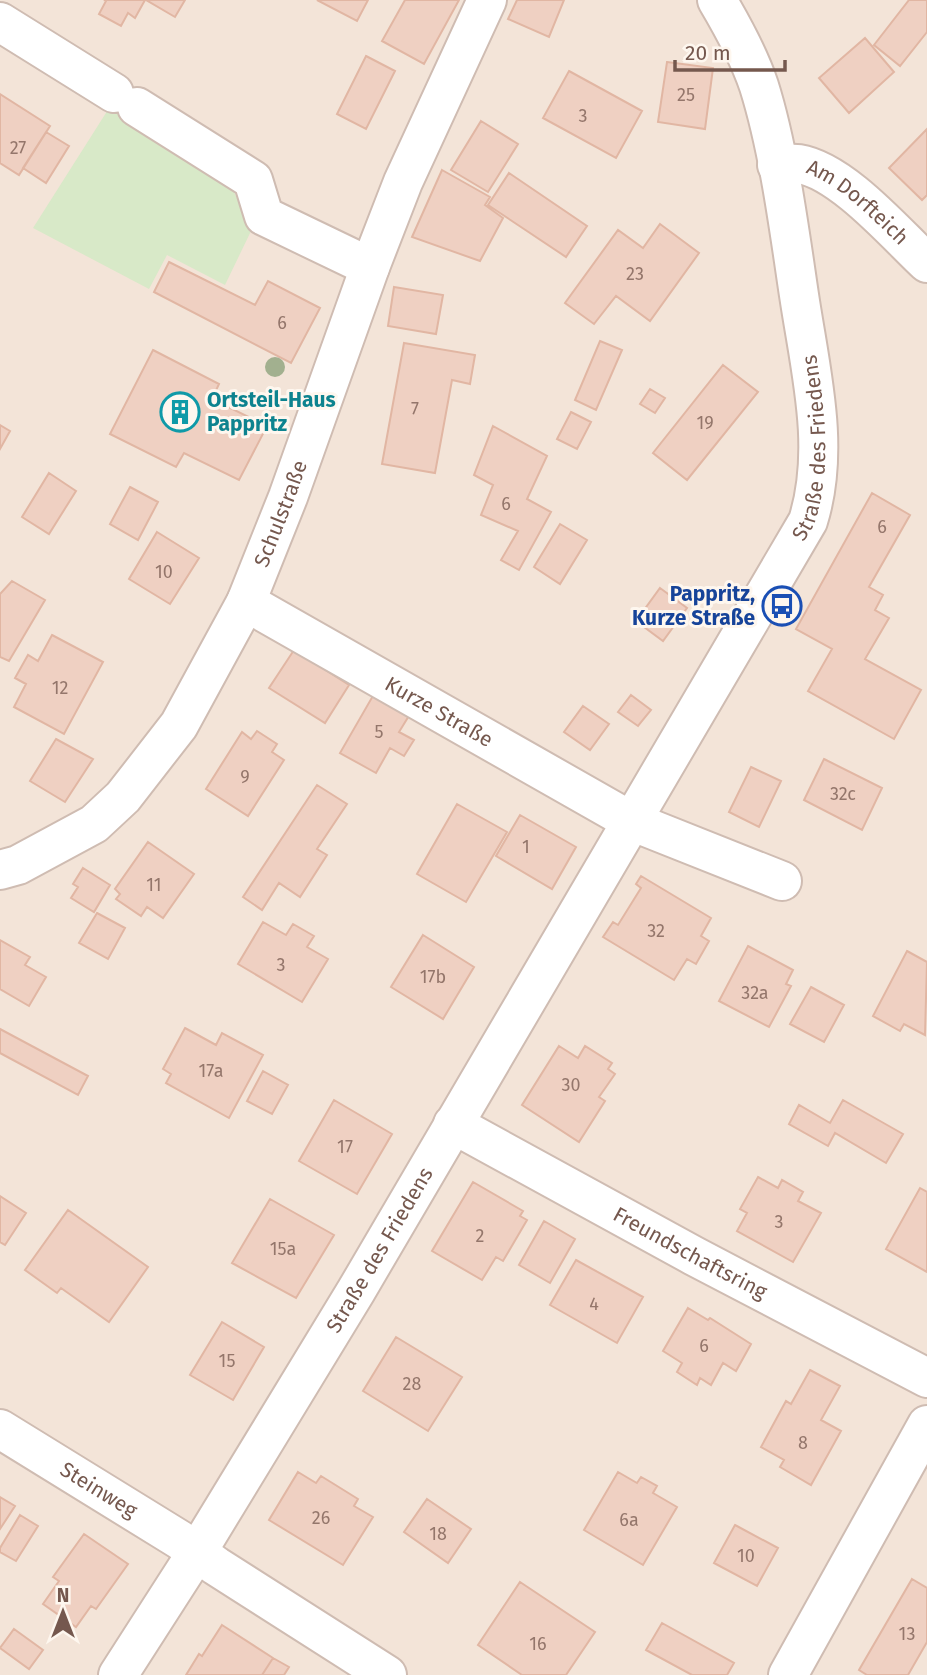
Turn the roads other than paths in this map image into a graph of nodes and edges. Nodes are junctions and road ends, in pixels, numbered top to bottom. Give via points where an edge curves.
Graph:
1 (487, 0) edge
2 (717, 0) edge
3 (0, 22) edge
4 (777, 165) junction
5 (927, 263) edge
6 (370, 267) junction
7 (246, 602) junction
8 (631, 821) junction
9 (0, 870) edge
10 (782, 881) dead end
11 (453, 1124) junction
12 (927, 1378) edge
13 (927, 1425) edge
14 (0, 1429) edge
15 (197, 1552) junction
16 (118, 1675) edge
17 (387, 1675) edge
18 (788, 1675) edge

1 - 6 street, Schulstraße via 403,182
2 - 4 street, Straße des Friedens via 759,86
3 - 6 street via 253,180 264,216
4 - 5 street, Am Dorfteich via 799,164 829,175
4 - 8 street, Straße des Friedens via 818,425 815,499 808,521
6 - 7 street, Schulstraße
7 - 8 street, Kurze Straße
7 - 9 street, Schulstraße via 179,725 123,797 94,824
8 - 10 street
8 - 11 street, Straße des Friedens
11 - 12 street, Freundschaftsring
11 - 15 street, Straße des Friedens
13 - 18 street
14 - 15 street, Steinweg
15 - 16 street, Straße des Friedens
15 - 17 street

